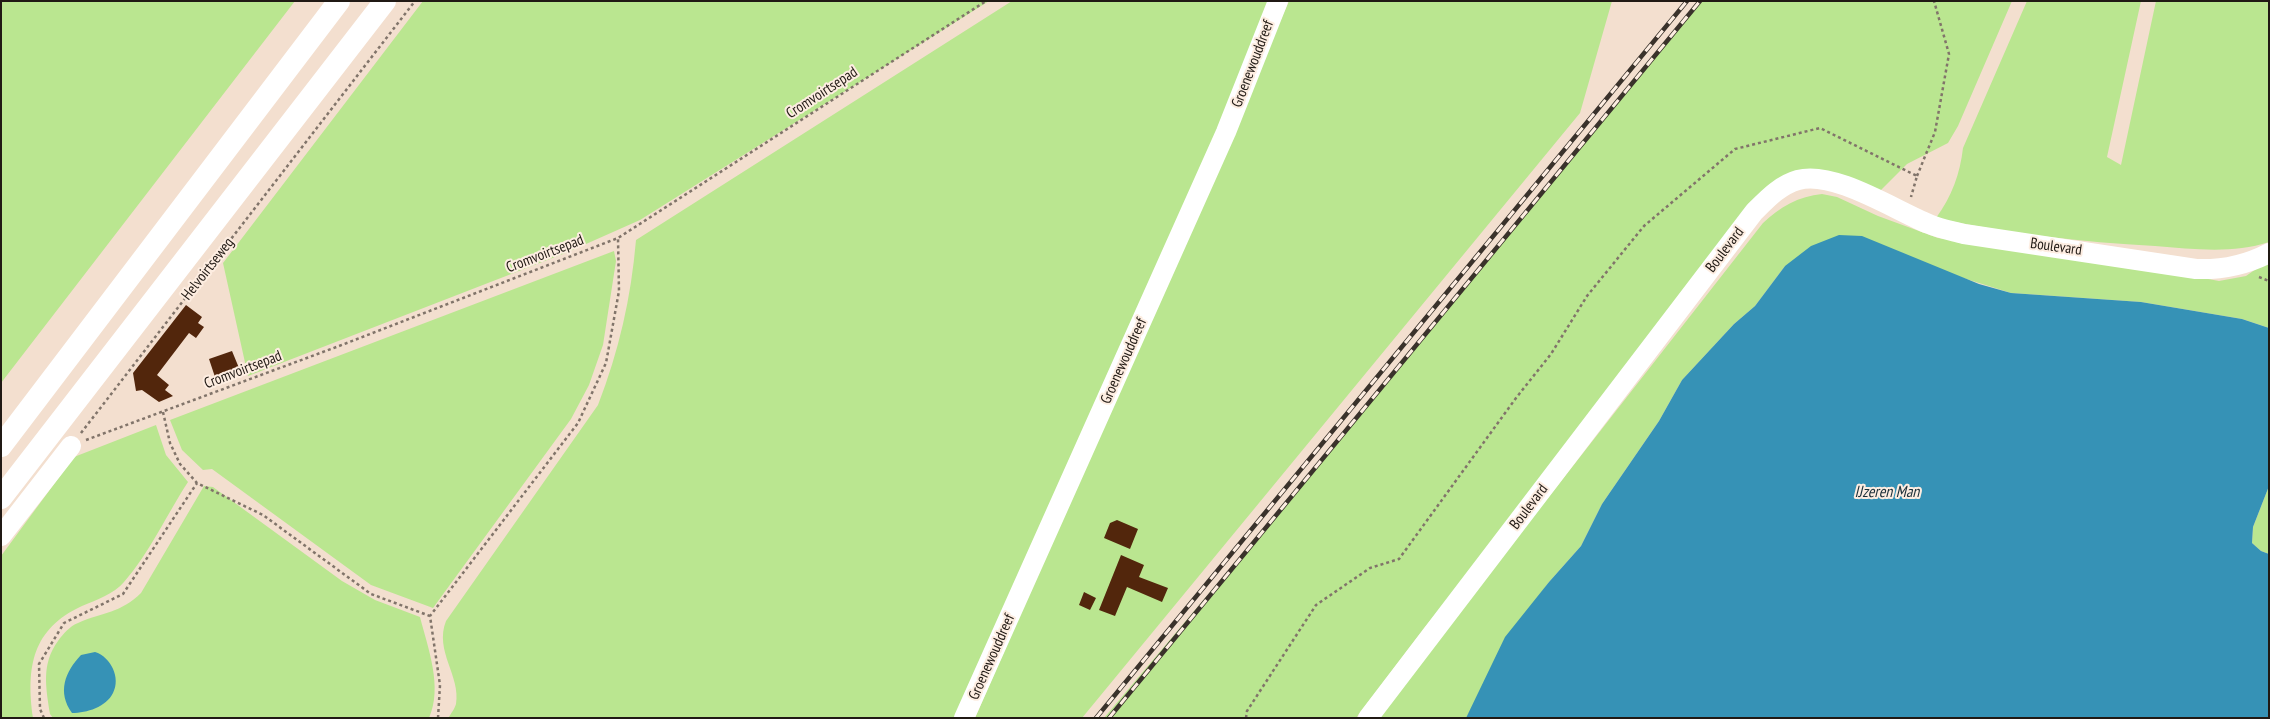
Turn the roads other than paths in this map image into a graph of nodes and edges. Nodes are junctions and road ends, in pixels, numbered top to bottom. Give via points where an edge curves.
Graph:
1 (339, 1) edge
2 (385, 1) edge
3 (1278, 1) edge
4 (2269, 253) edge
5 (1, 446) edge
6 (71, 446) road end
7 (1, 498) edge
8 (1, 536) edge
9 (964, 718) edge
10 (1368, 718) edge

1 - 5 main road
2 - 7 main road, Helvoirtseweg
3 - 9 street, Groenewouddreef via 1226,132
4 - 10 street, Boulevard via 2254,261 2216,270 2196,269 1964,234 1930,225 1846,186 1826,181 1799,180 1776,191 1754,212
6 - 8 street

